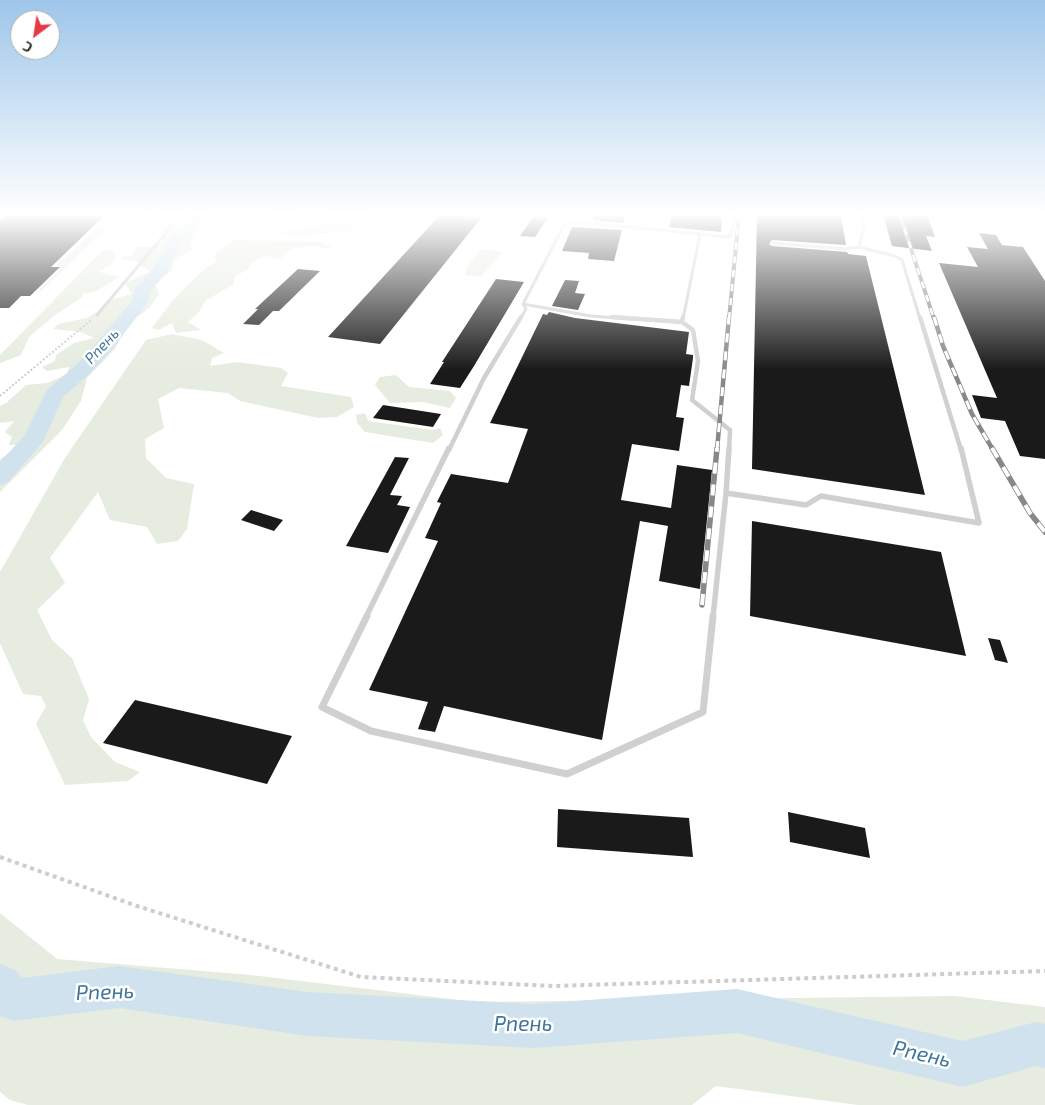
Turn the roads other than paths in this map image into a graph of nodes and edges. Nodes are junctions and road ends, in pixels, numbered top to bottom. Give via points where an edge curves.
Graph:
1 (138, 267) edge
2 (542, 267) edge
3 (693, 267) edge
4 (904, 267) edge
5 (523, 304) junction
6 (97, 315) road end
7 (682, 322) junction
8 (726, 493) junction

1 - 6 lane
2 - 5 lane
3 - 7 lane
4 - 8 lane via 965,462 979,523 820,496 806,505
5 - 7 lane via 591,316
5 - 8 lane via 526,309 484,378 322,707 371,731 567,774 703,712
7 - 8 lane via 693,330 698,361 692,400 730,430

